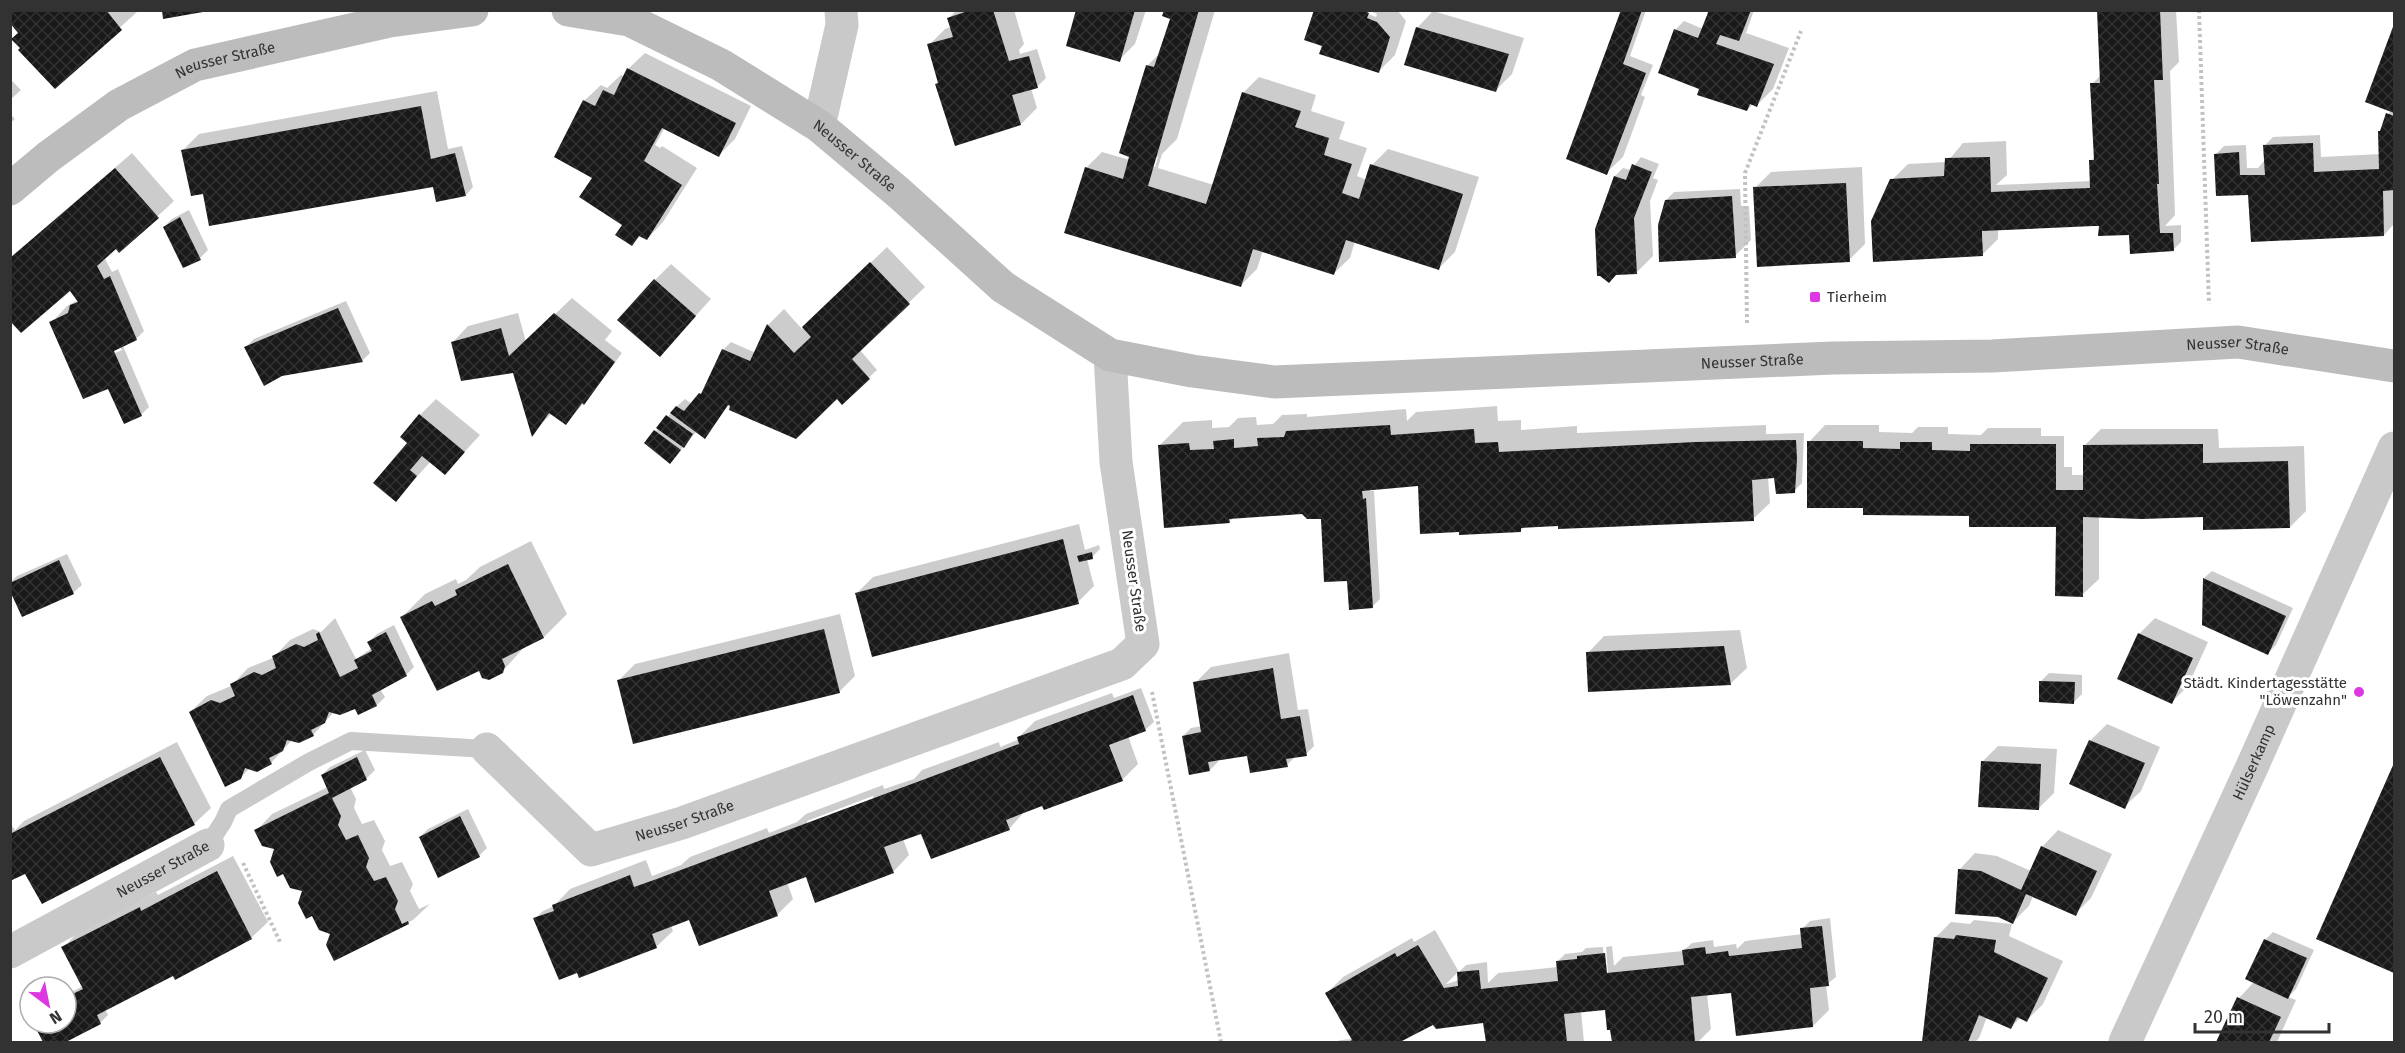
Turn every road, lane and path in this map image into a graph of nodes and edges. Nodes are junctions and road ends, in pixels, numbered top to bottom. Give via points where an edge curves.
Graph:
1 (472, 10) edge
2 (568, 10) edge
3 (841, 10) edge
4 (2199, 10) edge
5 (1801, 31) dead end
6 (819, 126) junction
7 (10, 189) edge
8 (2211, 343) junction
9 (1110, 355) junction
10 (1748, 363) junction
11 (2394, 366) edge
12 (2394, 448) edge
13 (1143, 644) junction
14 (487, 749) joint
15 (215, 833) junction
16 (281, 944) dead end
17 (10, 952) edge
18 (1221, 1042) edge
19 (2125, 1042) edge

1 - 7 street, Neusser Straße via 390,21 195,65 119,105
2 - 6 street, Neusser Straße via 629,20 721,64
3 - 6 street via 842,25
4 - 8 path
5 - 10 path via 1745,173
6 - 9 street, Neusser Straße via 1003,287
8 - 10 street, Neusser Straße via 1992,356
8 - 11 street, Neusser Straße via 2238,342
9 - 10 street, Neusser Straße via 1274,382
9 - 13 street, Neusser Straße via 1116,462
12 - 19 street, Hülserkamp via 2252,769
13 - 14 street, Neusser Straße via 1122,664 682,823 591,850
13 - 18 path
14 - 15 lane, Neusser Straße via 351,741 229,809
15 - 16 path
15 - 17 street, Neusser Straße

